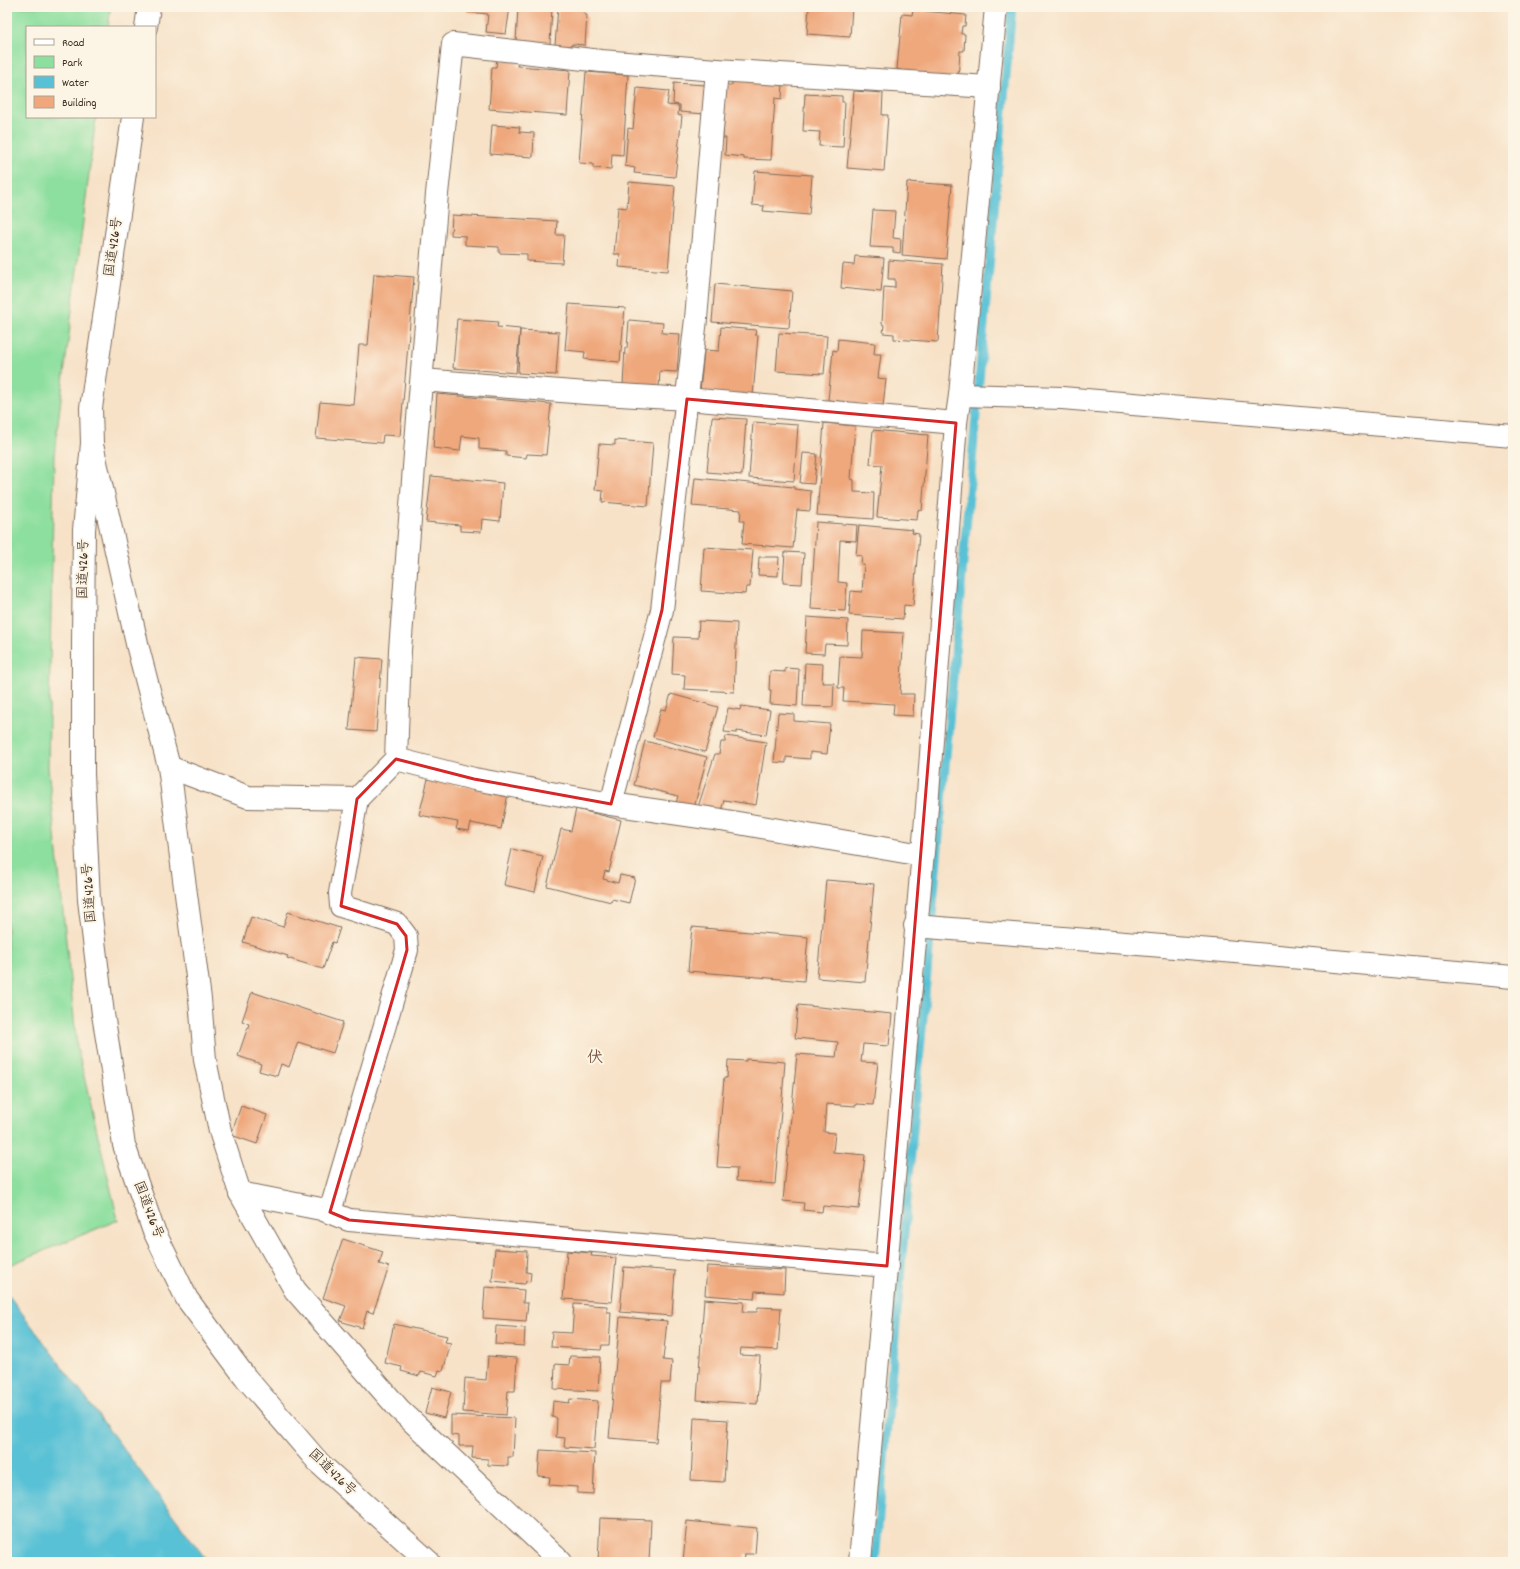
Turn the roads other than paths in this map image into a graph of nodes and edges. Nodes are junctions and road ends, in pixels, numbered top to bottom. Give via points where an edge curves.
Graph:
1 (149, 7) edge
2 (996, 7) edge
3 (146, 26) edge
4 (717, 70) junction
5 (988, 86) junction
6 (133, 118) edge
7 (422, 380) junction
8 (960, 395) junction
9 (687, 399) junction
10 (956, 423) junction
11 (1513, 436) edge
12 (92, 443) junction
13 (396, 759) junction
14 (169, 767) junction
15 (357, 799) junction
16 (612, 804) junction
17 (922, 855) junction
18 (915, 926) junction
19 (1513, 977) edge
20 (240, 1193) junction
21 (330, 1212) junction
22 (887, 1266) junction
23 (429, 1562) edge
24 (561, 1562) edge
25 (860, 1562) edge

1 - 3 main road
2 - 5 main road
4 - 5 main road
4 - 7 main road via 601,61 454,44 437,194
4 - 9 main road
5 - 8 main road
6 - 12 main road, 国道426号 via 91,408
7 - 9 main road
7 - 13 main road via 400,650
8 - 10 main road
8 - 11 main road via 1062,398
9 - 10 main road
9 - 16 main road via 662,610
10 - 17 main road
12 - 14 main road via 138,648
12 - 23 main road, 国道426号 via 84,530 83,774 89,900 124,1145 153,1229 187,1299 246,1378 320,1464
13 - 15 main road
13 - 16 main road via 474,779
14 - 15 main road via 248,797
14 - 20 main road via 200,999 205,1060 220,1131
15 - 21 main road via 340,892 341,906 397,924 406,936 407,950
16 - 17 main road
17 - 18 main road
18 - 19 main road
18 - 22 main road
20 - 21 main road
20 - 24 main road via 295,1290 399,1409
21 - 22 main road via 349,1220
22 - 25 main road

